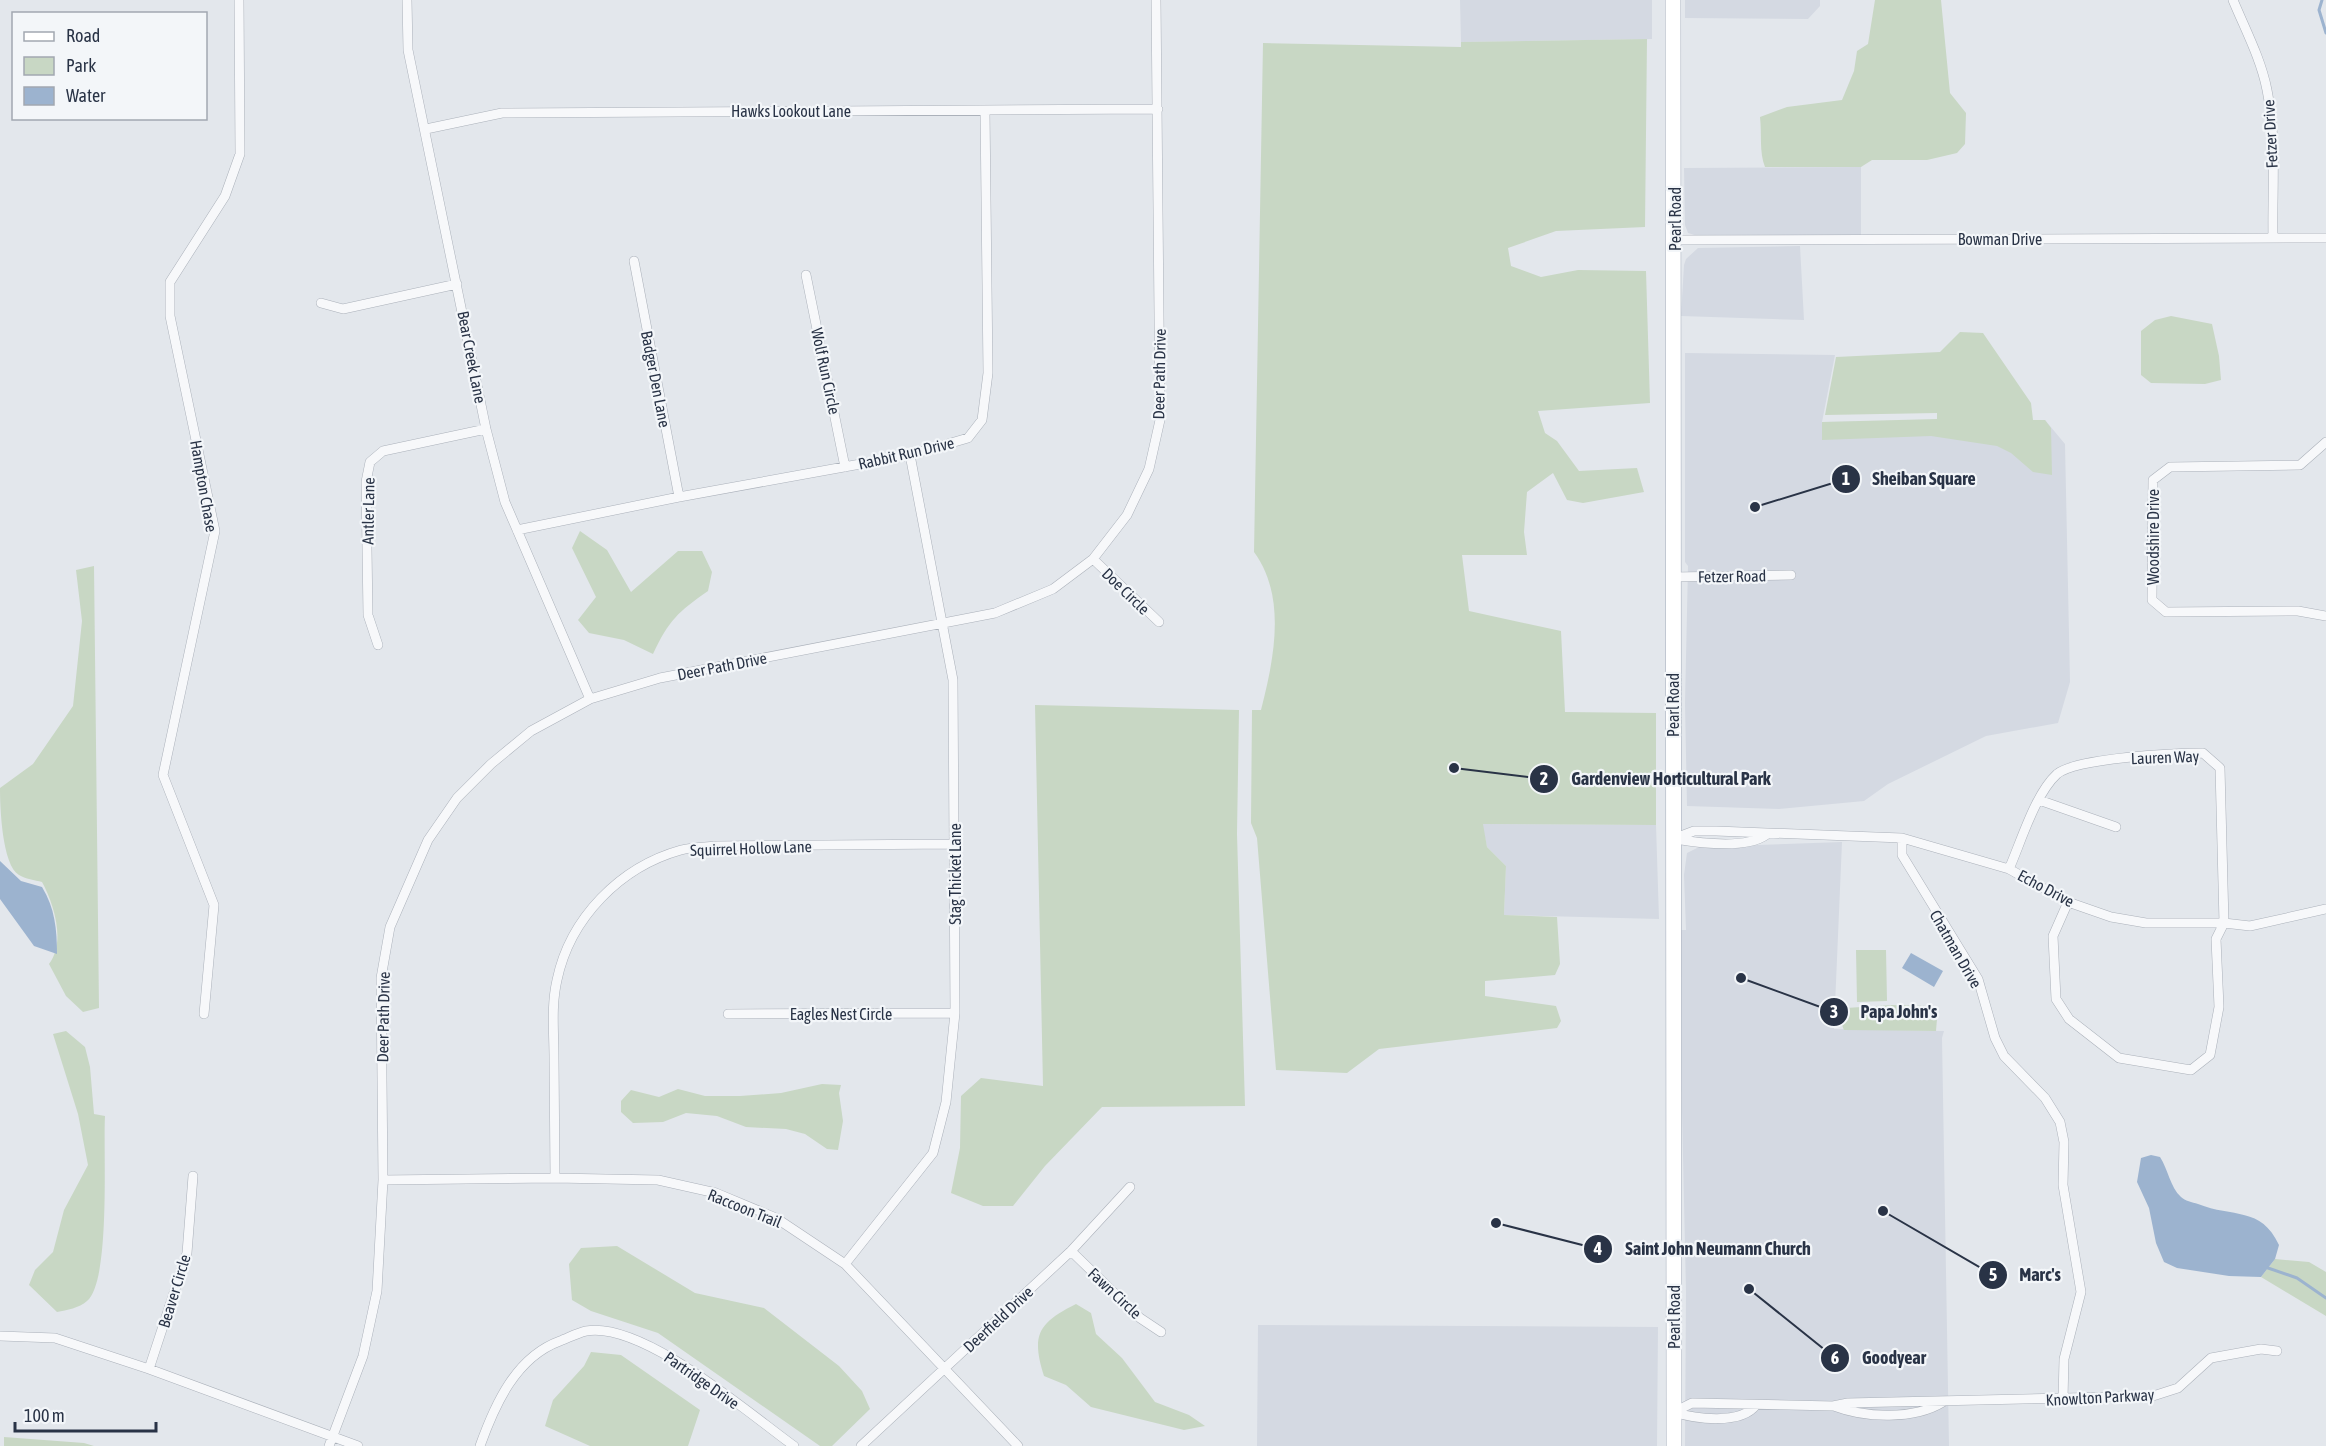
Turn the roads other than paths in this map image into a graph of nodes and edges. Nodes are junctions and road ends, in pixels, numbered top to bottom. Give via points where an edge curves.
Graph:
1 (239, 0) edge
2 (407, 0) edge
3 (1156, 0) edge
4 (1673, 0) edge
5 (2233, 0) edge
6 (1158, 109) junction
7 (985, 111) junction
8 (426, 129) junction
9 (2273, 238) junction
10 (2326, 238) edge
11 (1675, 240) junction
12 (634, 261) dead end
13 (806, 275) dead end
14 (457, 284) junction
15 (321, 303) dead end
16 (486, 429) junction
17 (2326, 442) edge
18 (910, 455) junction
19 (845, 466) junction
20 (679, 497) junction
21 (517, 530) junction
22 (1093, 559) junction
23 (1791, 575) dead end
24 (1673, 577) junction
25 (2326, 616) edge
26 (1159, 622) dead end
27 (944, 624) junction
28 (378, 645) dead end
29 (590, 699) junction
30 (2039, 800) junction
31 (2116, 827) dead end
32 (1902, 838) junction
33 (1673, 839) junction
34 (955, 844) junction
35 (2009, 869) junction
36 (2068, 902) junction
37 (2326, 909) edge
38 (2224, 923) junction
39 (955, 1013) junction
40 (204, 1014) dead end
41 (728, 1014) dead end
42 (193, 1176) dead end
43 (555, 1178) junction
44 (384, 1180) junction
45 (1130, 1187) dead end
46 (1071, 1251) junction
47 (845, 1264) junction
48 (1161, 1332) dead end
49 (0, 1335) edge
50 (2277, 1351) dead end
51 (149, 1369) junction
52 (944, 1369) junction
53 (2063, 1399) junction
54 (1756, 1405) junction
55 (1674, 1412) junction
56 (331, 1442) edge
57 (357, 1446) edge
58 (480, 1446) edge
59 (794, 1446) edge
60 (861, 1446) edge
61 (1018, 1446) edge
62 (1674, 1446) edge

1 - 40 street, Hampton Chase via 240,154 225,196 170,282 170,316 215,531 163,775 214,905
2 - 8 street, Bear Creek Lane via 408,50
3 - 6 street, Deer Path Drive
4 - 11 main road, Pearl Road
5 - 9 street, Fetzer Drive via 2267,91
6 - 7 street, Hawks Lookout Lane
6 - 22 street, Deer Path Drive via 1160,420 1149,469 1131,506
7 - 8 street, Hawks Lookout Lane via 502,113
7 - 18 street, Rabbit Run Drive via 988,373 981,420 968,438
8 - 14 street, Bear Creek Lane
9 - 10 street, Bowman Drive
9 - 11 street, Bowman Drive
11 - 24 main road, Pearl Road
12 - 20 street, Badger Den Lane
13 - 19 street, Wolf Run Circle
14 - 15 street via 343,309
14 - 16 street, Bear Creek Lane
16 - 21 street, Bear Creek Lane via 505,502
16 - 28 street, Antler Lane via 384,451 370,462 366,482 368,615
17 - 25 street, Woodshire Drive via 2300,465 2169,467 2153,480 2152,600 2166,612 2298,611
18 - 19 street, Rabbit Run Drive
18 - 27 street, Stag Thicket Lane
19 - 20 street, Rabbit Run Drive
20 - 21 street, Rabbit Run Drive
21 - 29 street, Bear Creek Lane
22 - 26 street, Doe Circle
22 - 27 street, Deer Path Drive via 1053,589 995,613
23 - 24 street, Fetzer Road
24 - 33 main road, Pearl Road
27 - 29 street, Deer Path Drive via 660,678
27 - 34 street, Stag Thicket Lane via 952,680
29 - 44 street, Deer Path Drive via 531,731 457,798 428,840 406,886 390,927 381,978
30 - 31 street
30 - 35 street, Lauren Way
30 - 38 street, Lauren Way via 2058,773 2092,763 2153,754 2203,753 2220,768
32 - 33 street, Echo Drive via 1766,835 1756,841
32 - 35 street, Echo Drive
32 - 53 street, Chatman Drive via 1902,855 1978,979 2004,1056 2045,1098 2060,1122 2064,1142 2063,1185 2081,1292 2064,1359
33 - 55 main road, Pearl Road
34 - 39 street, Stag Thicket Lane
34 - 43 street, Squirrel Hollow Lane via 717,846 682,850 635,869 615,885 574,933 556,982
35 - 36 street, Echo Drive
36 - 38 street, Echo Drive via 2111,917 2146,923
36 - 38 street, Lauren Way via 2053,936 2056,999 2069,1018 2119,1058 2191,1070 2210,1055 2219,1007 2216,939
37 - 38 street, Echo Drive via 2250,926
39 - 41 street, Eagles Nest Circle
39 - 47 street, Stag Thicket Lane via 946,1102 933,1153
42 - 51 street, Beaver Circle via 187,1253
43 - 44 street, Raccoon Trail
43 - 47 street, Raccoon Trail via 658,1180 716,1193 776,1218
44 - 56 street, Deer Path Drive via 375,1302 363,1356
45 - 46 street, Deerfield Drive
46 - 48 street, Fawn Circle via 1140,1318
46 - 52 street, Deerfield Drive
47 - 52 street, Raccoon Trail
49 - 51 street via 56,1338
50 - 53 street, Knowlton Parkway via 2211,1358 2178,1389 2153,1396
51 - 56 street
52 - 60 street, Deerfield Drive
52 - 61 street, Raccoon Trail
53 - 54 street, Knowlton Parkway via 1945,1400 1919,1411 1896,1414 1850,1413 1833,1406
54 - 55 street, Knowlton Parkway via 1692,1403
54 - 55 street, Knowlton Parkway via 1751,1411 1733,1416 1692,1418
55 - 62 main road, Pearl Road
56 - 57 street
58 - 59 street, Partridge Drive via 491,1415 515,1373 544,1347 586,1331 620,1333 663,1351

